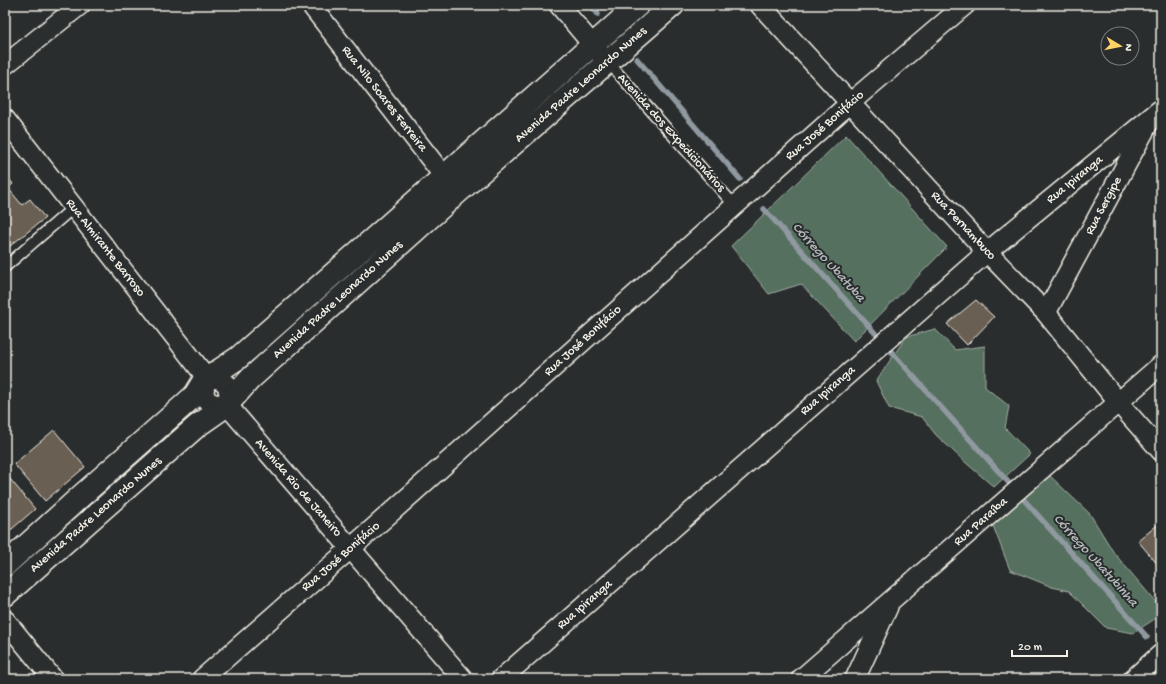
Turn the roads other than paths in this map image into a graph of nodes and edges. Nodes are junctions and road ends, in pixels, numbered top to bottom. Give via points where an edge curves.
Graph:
1 (80, 5) edge
2 (311, 5) edge
3 (559, 5) edge
4 (638, 5) edge
5 (760, 5) edge
6 (966, 5) edge
7 (660, 9) edge
8 (593, 44) junction
9 (608, 62) junction
10 (5, 65) edge
11 (1161, 98) edge
12 (850, 103) junction
13 (1156, 114) edge
14 (5, 119) edge
15 (450, 184) junction
16 (735, 206) junction
17 (74, 208) junction
18 (986, 252) junction
19 (5, 267) edge
20 (1046, 313) junction
21 (1161, 365) edge
22 (206, 377) junction
23 (1118, 402) junction
24 (227, 406) junction
25 (1161, 451) edge
26 (350, 549) junction
27 (5, 565) edge
28 (5, 595) edge
29 (891, 601) junction
30 (5, 620) edge
31 (1161, 654) edge
32 (53, 679) edge
33 (202, 679) edge
34 (463, 679) edge
35 (502, 679) edge
36 (801, 679) edge
37 (855, 679) edge
38 (1133, 679) edge

1 - 10 street
2 - 15 street, Rua Nilo Soares Ferreira
3 - 8 street, Avenida dos Expedicionários
4 - 8 street, Avenida Padre Leonardo Nunes
5 - 12 street, Rua Pernambuco
6 - 12 street, Rua José Bonifácio
7 - 9 street, Avenida Padre Leonardo Nunes
8 - 9 street, Avenida dos Expedicionários
8 - 15 street, Avenida Padre Leonardo Nunes
9 - 15 street, Avenida Padre Leonardo Nunes
9 - 16 lane, Avenida dos Expedicionários
11 - 13 street, Rua Sergipe
12 - 16 street, Rua José Bonifácio
12 - 18 street, Rua Pernambuco
13 - 18 street, Rua Ipiranga
13 - 20 street, Rua Sergipe
14 - 17 street, Rua Almirante Barroso
15 - 22 street, Avenida Padre Leonardo Nunes via 238,358
15 - 24 street, Avenida Padre Leonardo Nunes via 250,379
16 - 26 street, Rua José Bonifácio
17 - 19 lane
17 - 22 street, Rua Almirante Barroso
18 - 20 street, Rua Pernambuco
18 - 35 street, Rua Ipiranga
20 - 23 street, Rua Pernambuco
21 - 23 street, Rua Paraíba
22 - 24 street via 219,378 227,384
22 - 27 street, Avenida Padre Leonardo Nunes via 184,405
23 - 25 street, Rua Pernambuco
23 - 29 street, Rua Paraíba
24 - 26 street, Avenida Rio de Janeiro
24 - 28 street, Avenida Padre Leonardo Nunes via 197,426
26 - 33 street, Rua José Bonifácio
26 - 34 street, Avenida Rio de Janeiro
29 - 36 street, Rua Paraíba
29 - 37 street
30 - 32 street
31 - 38 street

